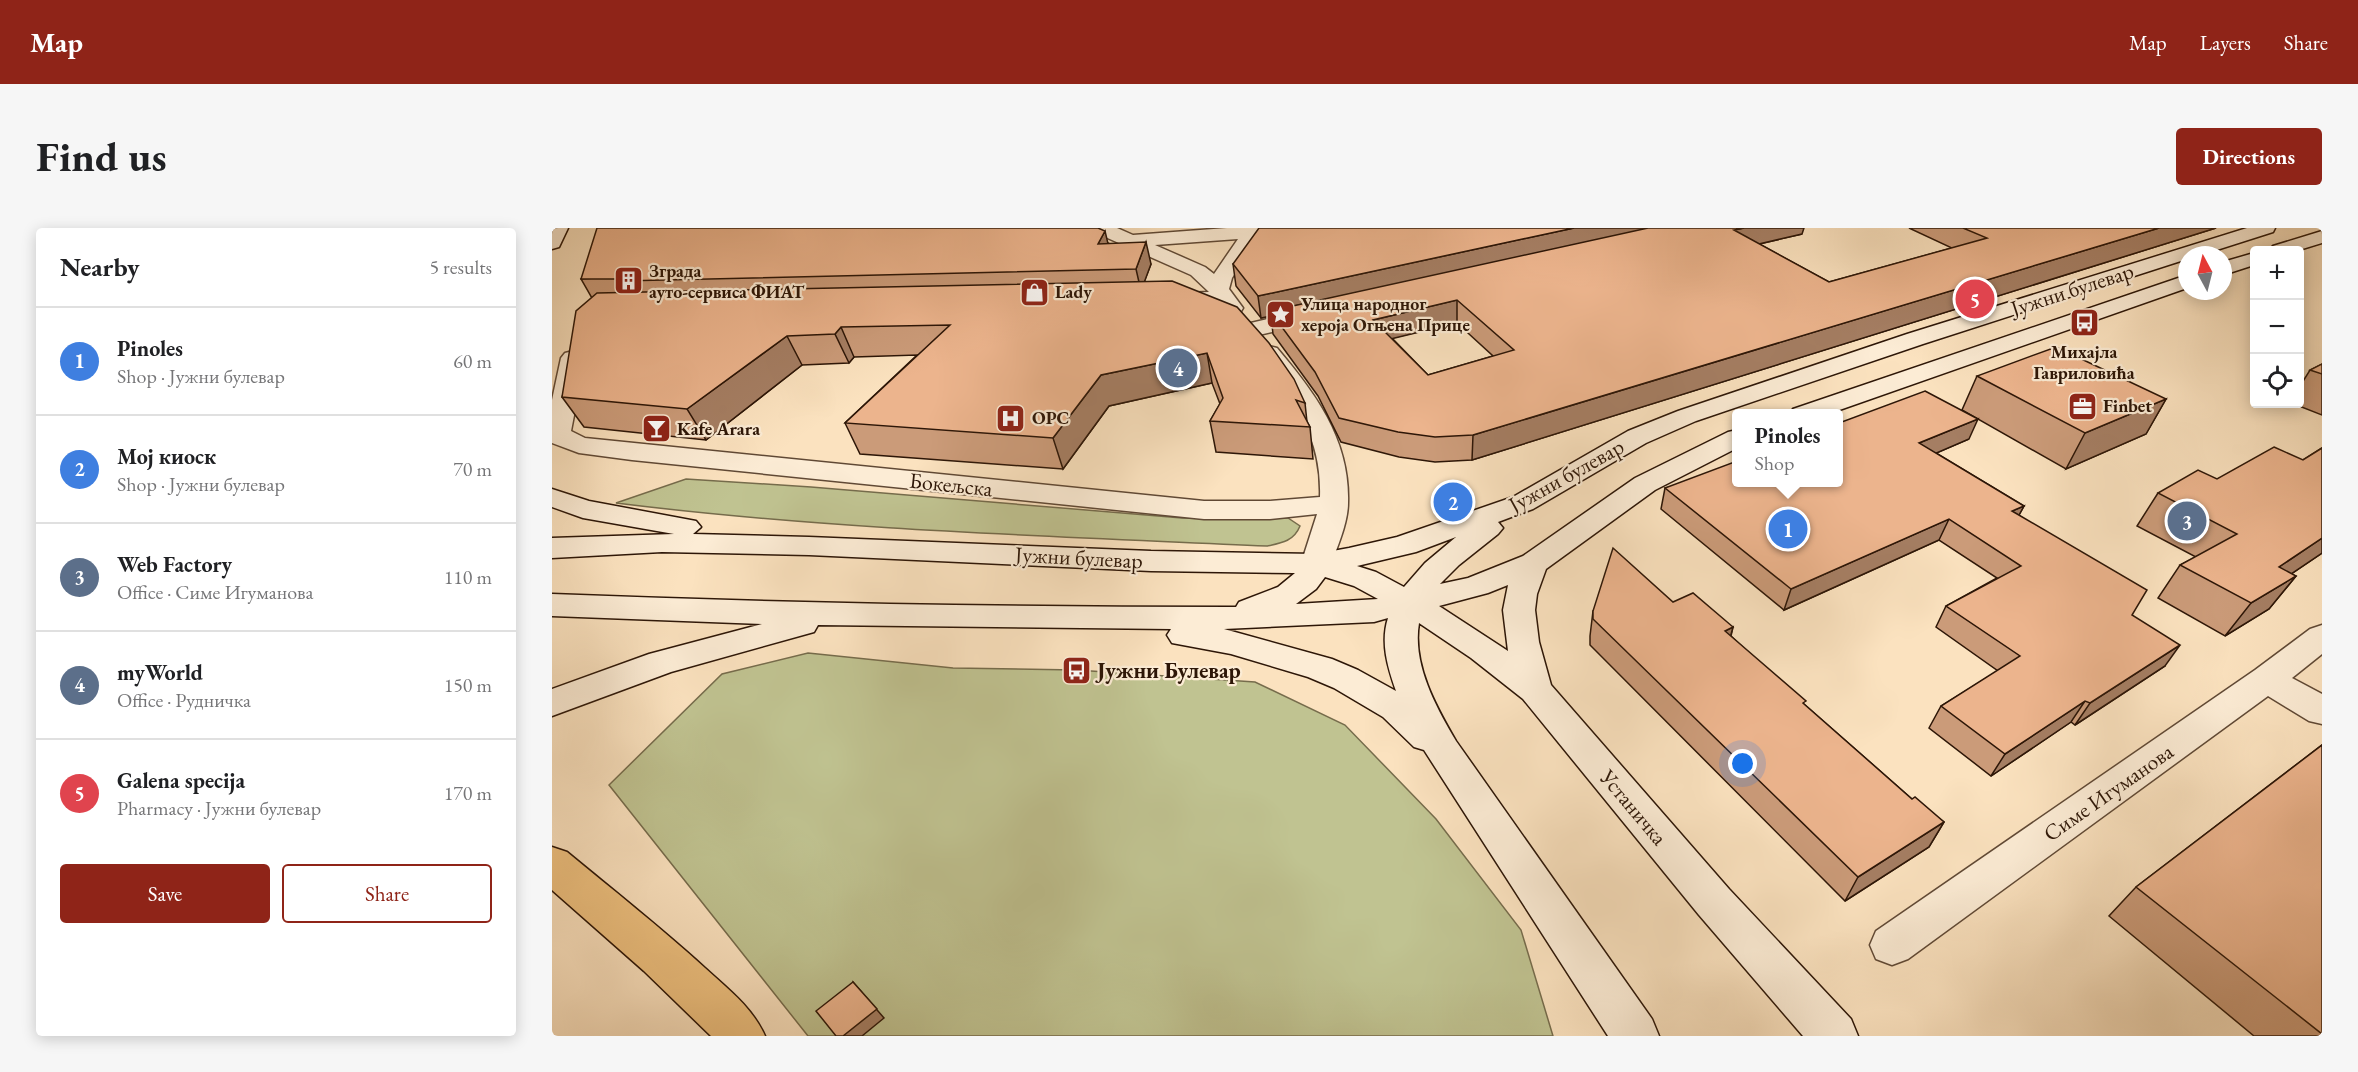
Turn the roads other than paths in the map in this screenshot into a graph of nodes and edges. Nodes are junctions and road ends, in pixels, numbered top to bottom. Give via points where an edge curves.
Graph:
1 (559, 228) edge
2 (1101, 228) edge
3 (2266, 228) edge
4 (1253, 230) edge
5 (2322, 237) edge
6 (1133, 241) junction
7 (552, 243) edge
8 (2293, 246) edge
9 (2250, 260) edge
10 (2232, 266) edge
11 (2178, 284) edge
12 (1221, 293) junction
13 (1150, 300) edge
14 (1331, 312) edge
15 (1250, 330) junction
16 (577, 336) edge
17 (1816, 409) edge
18 (1732, 441) edge
19 (552, 497) edge
20 (1523, 503) junction
21 (1335, 504) junction
22 (809, 546) junction
23 (552, 548) edge
24 (1534, 563) junction
25 (1316, 564) junction
26 (1412, 604) junction
27 (552, 605) edge
28 (853, 615) junction
29 (1048, 618) junction
30 (1228, 618) junction
31 (2322, 637) edge
32 (2267, 679) junction
33 (1535, 690) junction
34 (552, 703) edge
35 (2322, 711) edge
36 (1443, 751) junction
37 (552, 866) edge
38 (1892, 945) dead end
39 (741, 1036) edge
40 (1635, 1036) edge
41 (1834, 1036) edge

1 - 7 main road
2 - 6 main road
3 - 20 main road, Јужни булевар via 1687,416 1637,436
4 - 6 main road
4 - 12 main road via 1222,278
5 - 8 main road
6 - 12 main road via 1185,263 1205,275
9 - 10 main road
11 - 17 main road, Јужни булевар
12 - 13 main road
12 - 15 main road
14 - 15 main road
15 - 21 main road via 1299,389 1319,422 1333,456
16 - 21 main road, Бокељска via 558,431 568,441 632,452 1204,510 1270,510
18 - 24 main road, Јужни булевар via 1646,484
19 - 22 main road via 583,509 645,521
20 - 25 main road, Јужни булевар via 1405,546
20 - 26 main road via 1444,561
21 - 25 main road
22 - 23 main road, Јужни булевар via 662,543
22 - 25 main road, Јужни булевар
24 - 26 main road, Јужни булевар via 1477,586
24 - 33 main road via 1522,582 1517,605
25 - 26 main road, Устаничка via 1365,579
25 - 30 main road via 1294,591
26 - 30 main road, Јужни булевар via 1360,613
26 - 33 main road, Устаничка
26 - 36 main road via 1401,636 1407,669 1416,703
27 - 28 main road, Јужни булевар
28 - 29 main road, Јужни булевар
28 - 34 main road via 795,625 661,663
29 - 30 main road, Јужни булевар
29 - 36 main road via 1232,642 1320,668 1396,708
31 - 32 main road, Симе Игуманова
32 - 35 main road
32 - 38 main road, Симе Игуманова
33 - 41 main road, Устаничка via 1714,902
36 - 40 main road
37 - 39 highway via 660,956

